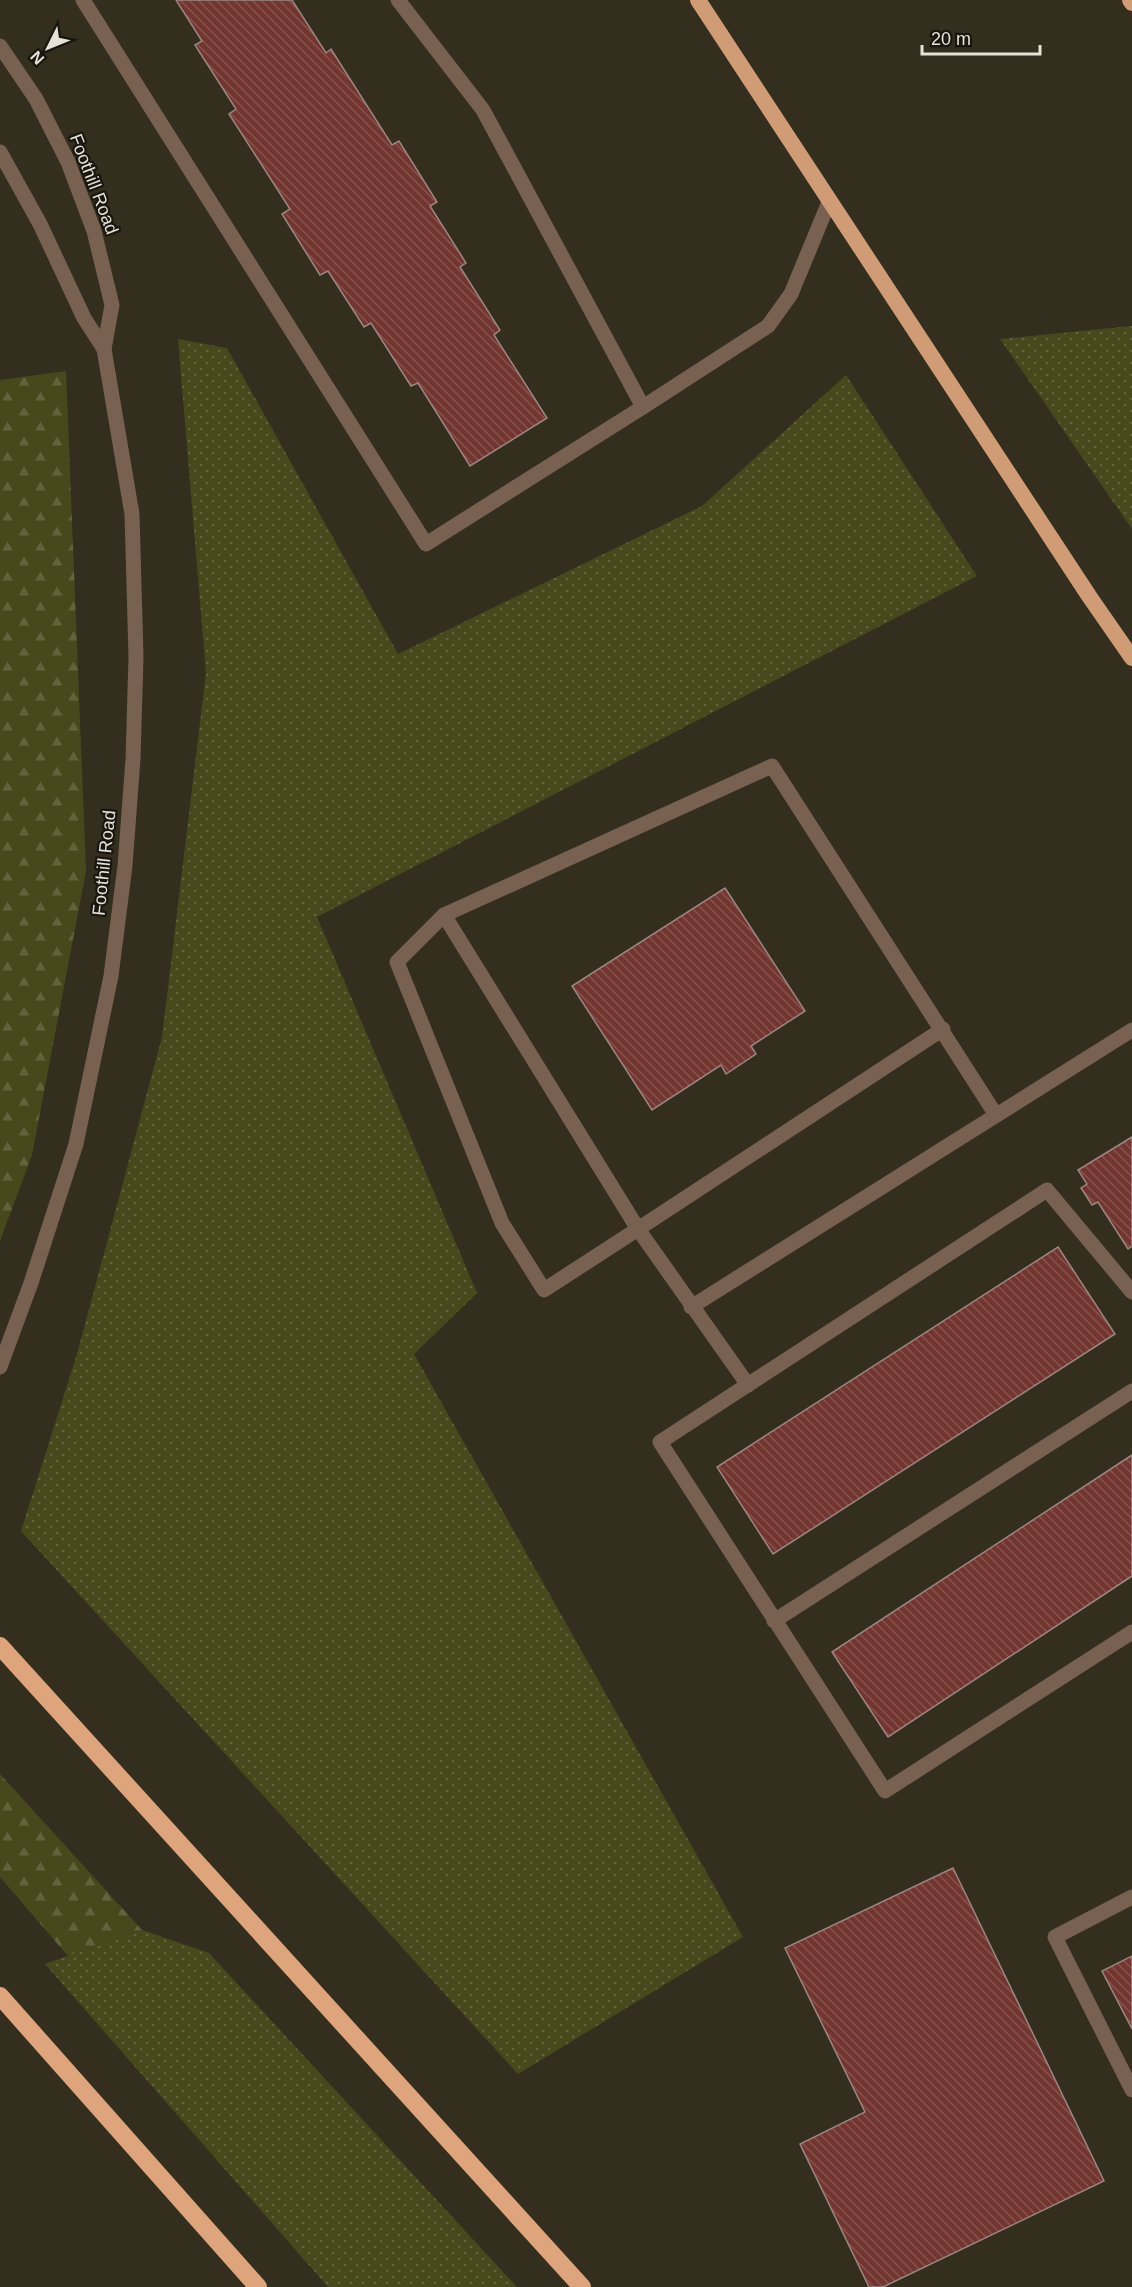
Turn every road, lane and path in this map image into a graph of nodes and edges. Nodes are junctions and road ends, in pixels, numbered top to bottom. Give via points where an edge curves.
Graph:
1 (83, 0) edge
2 (398, 0) edge
3 (698, 0) edge
4 (0, 46) edge
5 (0, 152) edge
6 (829, 202) junction
7 (104, 349) junction
8 (643, 407) junction
9 (1132, 658) edge
10 (444, 915) junction
11 (943, 1029) junction
12 (1132, 1030) edge
13 (996, 1115) junction
14 (639, 1229) junction
15 (1132, 1292) edge
16 (691, 1307) junction
17 (0, 1367) edge
18 (748, 1385) junction
19 (1132, 1391) edge
20 (774, 1621) junction
21 (1132, 1632) edge
22 (0, 1646) edge
23 (1132, 1897) edge
24 (0, 1996) edge
25 (1132, 2091) edge
26 (258, 2287) edge
27 (582, 2287) edge

1 - 8 street via 426,544
2 - 8 street via 483,110
3 - 6 highway
4 - 7 street, Foothill Road via 36,99 68,162 94,231 112,304
5 - 7 street, Foothill Road via 40,224 84,318
6 - 8 street via 791,294 768,326
6 - 9 highway
7 - 17 street, Foothill Road via 132,513 136,657 125,866 111,976 76,1144
10 - 11 street via 772,766
10 - 14 street
10 - 14 street via 397,962 502,1223 544,1290
11 - 13 street
11 - 14 street
12 - 13 street
13 - 16 street
14 - 16 street
15 - 18 street via 1047,1190
16 - 18 street
18 - 20 street via 660,1442
19 - 20 street
20 - 21 street via 885,1791
22 - 27 highway
23 - 25 street via 1054,1936
24 - 26 highway

